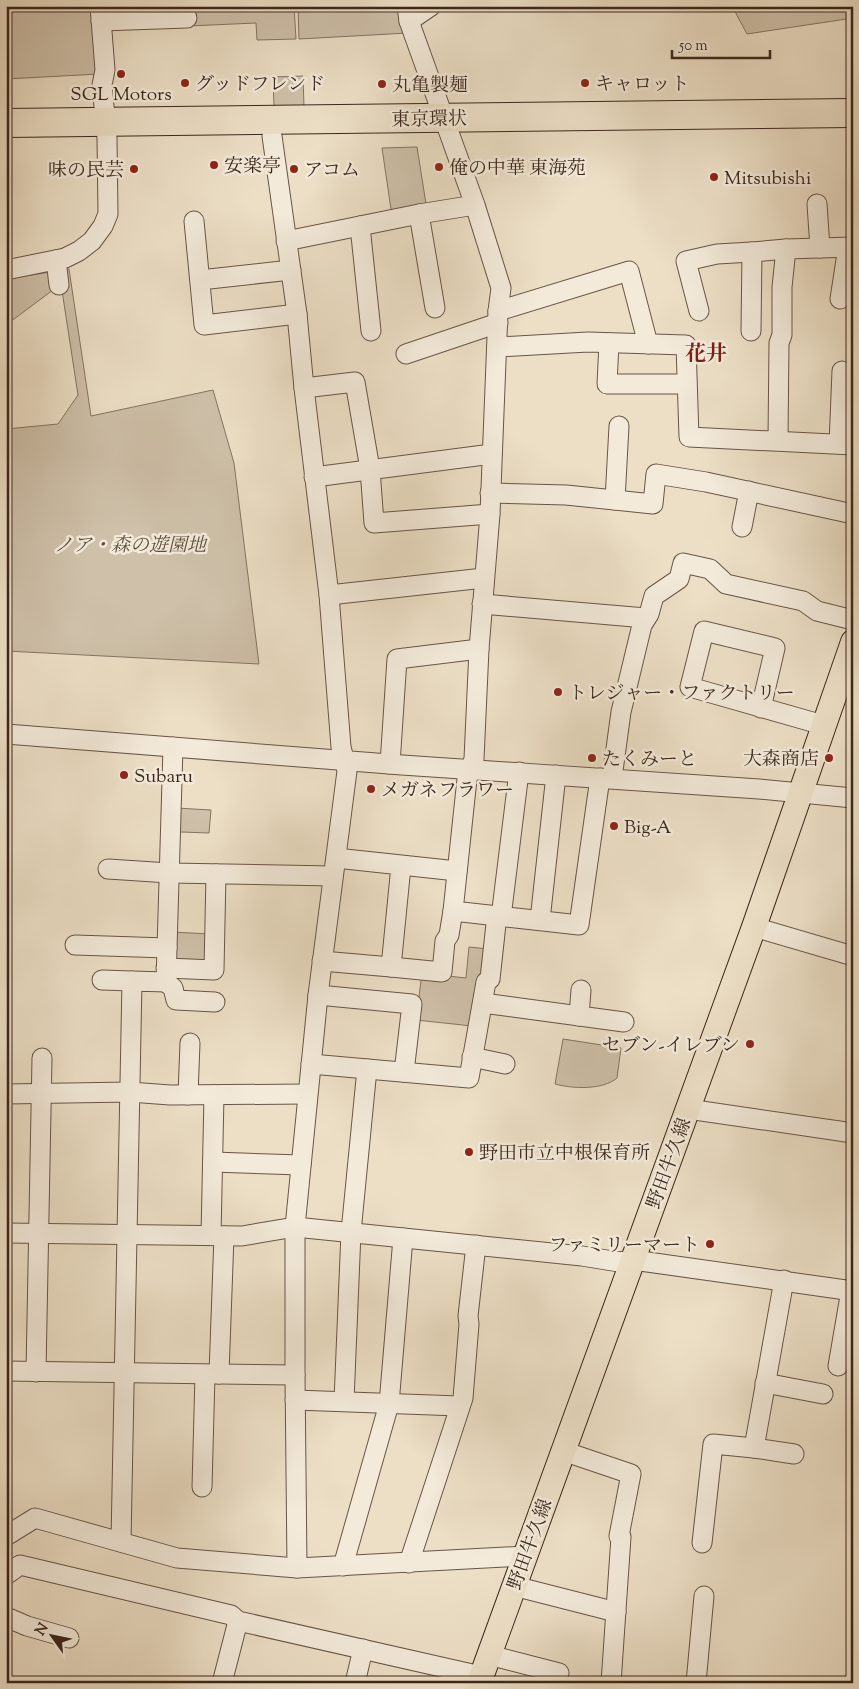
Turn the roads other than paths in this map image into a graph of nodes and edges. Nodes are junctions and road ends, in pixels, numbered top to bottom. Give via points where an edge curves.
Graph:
1 (430, 6) edge
2 (100, 14) edge
3 (408, 14) edge
4 (187, 18) dead end
5 (853, 112) edge
6 (6, 123) edge
7 (447, 126) junction
8 (106, 130) junction
9 (853, 130) edge
10 (272, 136) junction
11 (6, 139) edge
12 (817, 204) dead end
13 (475, 205) junction
14 (418, 214) junction
15 (194, 221) dead end
16 (360, 226) junction
17 (286, 240) junction
18 (851, 247) edge
19 (820, 248) junction
20 (786, 249) junction
21 (752, 252) junction
22 (56, 260) junction
23 (6, 270) edge
24 (291, 270) junction
25 (200, 280) junction
26 (59, 285) dead end
27 (840, 299) dead end
28 (435, 308) dead end
29 (699, 311) dead end
30 (297, 314) junction
31 (498, 317) junction
32 (371, 331) dead end
33 (752, 331) dead end
34 (608, 343) junction
35 (648, 344) junction
36 (497, 347) junction
37 (406, 354) dead end
38 (842, 371) dead end
39 (687, 384) junction
40 (304, 388) junction
41 (619, 426) dead end
42 (778, 440) junction
43 (846, 444) edge
44 (492, 454) junction
45 (370, 469) junction
46 (314, 477) junction
47 (749, 491) junction
48 (490, 492) junction
49 (615, 500) junction
50 (490, 514) junction
51 (853, 514) edge
52 (742, 527) dead end
53 (484, 578) junction
54 (329, 595) junction
55 (482, 604) junction
56 (646, 618) junction
57 (853, 620) edge
58 (853, 642) edge
59 (479, 649) junction
60 (761, 708) junction
61 (823, 725) junction
62 (6, 734) edge
63 (173, 747) junction
64 (346, 761) junction
65 (390, 764) junction
66 (470, 770) junction
67 (519, 772) junction
68 (556, 774) junction
69 (606, 778) junction
70 (800, 793) junction
71 (853, 798) edge
72 (336, 858) junction
73 (401, 866) junction
74 (108, 869) dead end
75 (457, 871) junction
76 (169, 873) junction
77 (216, 874) junction
78 (333, 876) junction
79 (453, 911) junction
80 (498, 917) junction
81 (540, 920) junction
82 (754, 927) junction
83 (75, 945) dead end
84 (167, 948) junction
85 (853, 956) edge
86 (322, 961) junction
87 (391, 967) junction
88 (166, 975) junction
89 (102, 980) dead end
90 (132, 981) junction
91 (581, 990) dead end
92 (318, 995) junction
93 (215, 1002) dead end
94 (482, 1003) junction
95 (579, 1016) junction
96 (624, 1022) dead end
97 (190, 1043) dead end
98 (472, 1057) junction
99 (42, 1058) dead end
100 (311, 1064) junction
101 (505, 1064) dead end
102 (366, 1069) junction
103 (404, 1072) junction
104 (130, 1092) junction
105 (6, 1094) edge
106 (42, 1094) junction
107 (307, 1094) junction
108 (188, 1095) junction
109 (214, 1095) junction
110 (688, 1108) junction
111 (853, 1133) edge
112 (213, 1162) junction
113 (301, 1165) junction
114 (295, 1227) junction
115 (351, 1232) junction
116 (6, 1234) edge
117 (38, 1234) junction
118 (127, 1234) junction
119 (218, 1235) junction
120 (403, 1238) junction
121 (476, 1244) junction
122 (633, 1260) junction
123 (784, 1280) junction
124 (853, 1291) edge
125 (838, 1366) dead end
126 (6, 1371) edge
127 (36, 1372) junction
128 (124, 1374) junction
129 (212, 1374) junction
130 (294, 1375) junction
131 (765, 1383) junction
132 (823, 1394) dead end
133 (295, 1400) junction
134 (344, 1402) junction
135 (389, 1404) junction
136 (459, 1406) junction
137 (754, 1448) junction
138 (563, 1451) junction
139 (794, 1454) dead end
140 (202, 1487) dead end
141 (6, 1536) edge
142 (121, 1542) junction
143 (702, 1543) dead end
144 (525, 1556) junction
145 (409, 1563) junction
146 (343, 1566) junction
147 (297, 1568) junction
148 (6, 1575) edge
149 (514, 1586) junction
150 (704, 1596) dead end
151 (616, 1612) junction
152 (6, 1617) edge
153 (238, 1621) junction
154 (69, 1638) dead end
155 (363, 1649) junction
156 (483, 1671) edge
157 (559, 1672) dead end
158 (603, 1682) edge
159 (222, 1683) edge
160 (355, 1683) edge
161 (696, 1683) edge

1 - 3 street
2 - 4 street
2 - 8 street
3 - 7 street
5 - 7 highway, 東京環状
6 - 8 highway, 東京環状
7 - 8 highway, 東京環状
7 - 9 highway, 東京環状
7 - 10 highway, 東京環状
7 - 13 street
8 - 10 highway, 東京環状
8 - 11 highway, 東京環状
8 - 22 street via 108,214 92,241 79,251
10 - 17 street
12 - 19 street
13 - 14 street
13 - 31 street via 502,288
14 - 16 street
14 - 28 street
15 - 25 street
16 - 17 street
16 - 32 street
17 - 24 street
18 - 19 street
18 - 27 street
19 - 20 street
20 - 21 street
20 - 42 street via 779,343
21 - 29 street via 717,254 686,261
21 - 33 street
22 - 23 street
22 - 26 street
24 - 25 street
24 - 30 street
25 - 30 street via 204,325
30 - 40 street
31 - 35 street via 630,271
31 - 36 street
31 - 37 street
34 - 35 street
34 - 36 street
34 - 39 street via 607,384
35 - 39 street via 686,345
36 - 44 street
38 - 43 street
39 - 42 street via 688,437
40 - 45 street via 355,382
40 - 46 street
41 - 49 street
42 - 43 street
44 - 45 street
44 - 48 street
45 - 46 street
45 - 50 street via 374,523
46 - 54 street
47 - 49 street via 656,474 653,504
47 - 51 street
47 - 52 street
48 - 49 street
48 - 50 street
50 - 53 street
53 - 54 street
53 - 55 street
54 - 64 street via 341,747
55 - 56 street
55 - 59 street
56 - 57 street via 654,596 679,579 683,563 710,569 726,584 803,601 816,611
56 - 69 street
58 - 61 main road, 野田牛久線
59 - 65 street via 397,659
59 - 66 street via 474,759
60 - 60 street via 690,687 706,625 775,648
60 - 61 street
61 - 70 main road, 野田牛久線
62 - 63 street
63 - 64 street
63 - 76 street
64 - 65 street
64 - 72 street
65 - 66 street
66 - 67 street
66 - 75 street
67 - 68 street
67 - 80 street via 502,908
68 - 69 street
68 - 81 street
69 - 70 street
69 - 81 street via 579,925
70 - 71 street
70 - 82 main road, 野田牛久線
72 - 73 street
72 - 78 street
73 - 75 street
73 - 87 street
74 - 76 street
75 - 79 street
76 - 77 street
76 - 84 street
77 - 78 street
77 - 88 street via 214,970
78 - 86 street
79 - 80 street
79 - 87 street via 445,941 442,972
80 - 81 street
80 - 94 street via 490,979 486,982
82 - 85 street
82 - 110 main road, 野田牛久線
83 - 84 street
84 - 88 street
86 - 87 street
86 - 92 street
88 - 90 street
88 - 93 street via 176,1000
89 - 90 street
90 - 104 street
91 - 95 street
92 - 100 street
92 - 103 street via 412,1004
94 - 95 street
94 - 98 street
95 - 96 street
97 - 108 street
98 - 101 street
98 - 103 street via 469,1078
99 - 106 street
100 - 102 street
100 - 107 street
102 - 103 street
102 - 115 street
104 - 106 street
104 - 108 street
104 - 118 street
105 - 106 street
106 - 117 street
107 - 109 street
107 - 113 street
108 - 109 street
109 - 112 street
110 - 111 street
110 - 122 main road, 野田牛久線
112 - 113 street
112 - 119 street
113 - 114 street
114 - 115 street
114 - 119 street via 242,1236
114 - 130 street
115 - 120 street
115 - 134 street
116 - 117 street
117 - 118 street
117 - 127 street
118 - 119 street
118 - 128 street
119 - 129 street
120 - 121 street
120 - 135 street
121 - 122 street via 619,1262
121 - 136 street via 463,1398
122 - 123 street
122 - 138 main road, 野田牛久線
123 - 124 street
123 - 131 street
124 - 125 street
126 - 127 street
127 - 128 street
128 - 129 street
128 - 142 street
129 - 130 street
129 - 140 street
130 - 133 street
131 - 132 street
131 - 137 street
133 - 134 street
133 - 147 street
134 - 135 street
135 - 136 street
135 - 146 street
136 - 145 street
137 - 139 street
137 - 143 street via 713,1444
138 - 144 main road, 野田牛久線
138 - 151 street via 631,1474 619,1536
141 - 142 street via 35,1518
142 - 147 street via 177,1558
144 - 145 street
144 - 149 main road, 野田牛久線
145 - 146 street
146 - 147 street
148 - 153 street via 20,1565 231,1615
149 - 151 street
149 - 156 main road, 野田牛久線
150 - 161 street
151 - 158 street
152 - 154 street
153 - 155 street
153 - 159 street
155 - 156 street
155 - 160 street
156 - 157 street

